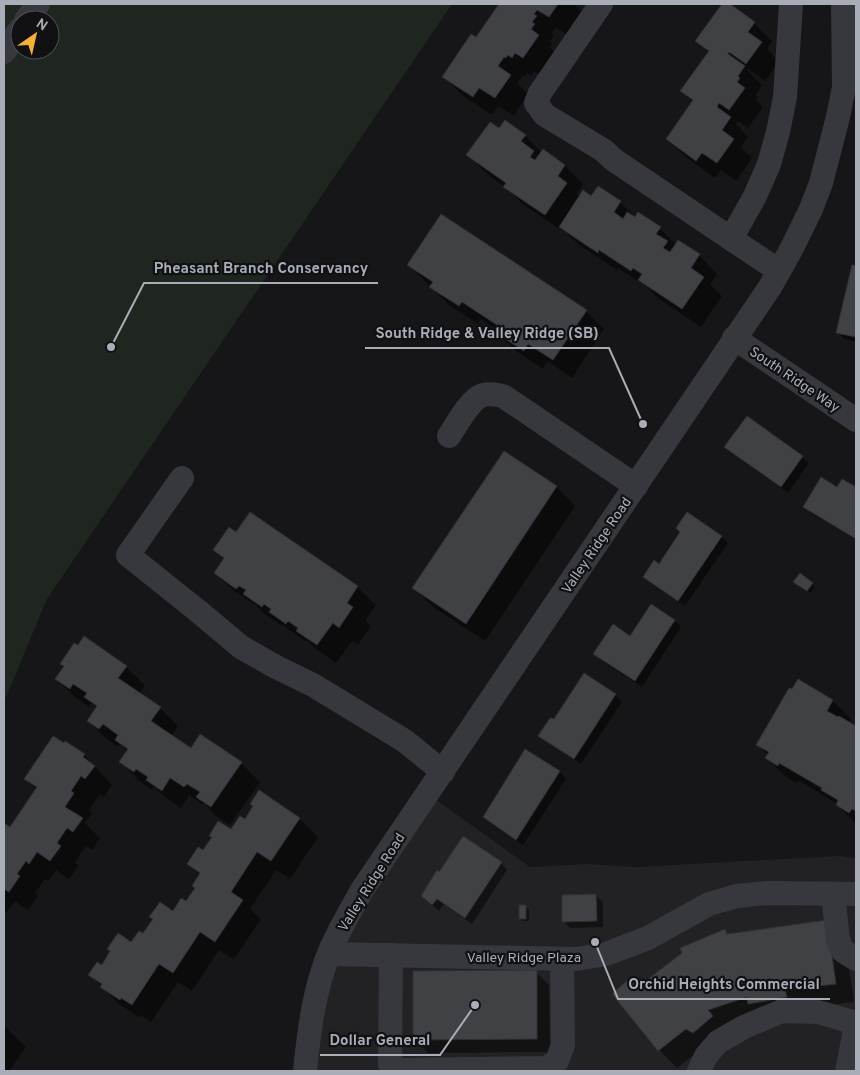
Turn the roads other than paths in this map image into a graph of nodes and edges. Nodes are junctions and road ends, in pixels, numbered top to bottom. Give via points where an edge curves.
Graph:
1 (601, 4) edge
2 (791, 4) edge
3 (848, 12) edge
4 (731, 239) junction
5 (779, 271) junction
6 (734, 338) junction
7 (856, 420) edge
8 (449, 436) dead end
9 (182, 478) dead end
10 (636, 486) junction
11 (443, 772) junction
12 (833, 894) junction
13 (856, 894) edge
14 (330, 954) junction
15 (391, 955) junction
16 (562, 959) junction
17 (856, 959) edge
18 (856, 1024) edge
19 (491, 1070) edge
20 (305, 1071) edge
21 (699, 1071) edge
22 (848, 1071) edge

1 - 4 street via 536,103 545,115 603,150
2 - 4 street via 785,97 778,132 755,196
3 - 5 street, Valley Ridge Road via 844,87 829,155 811,209
4 - 5 street
5 - 6 street, Valley Ridge Road
6 - 7 street, South Ridge Way
6 - 10 street, Valley Ridge Road
8 - 10 street via 474,400 483,395 503,396
9 - 11 street via 128,555 241,646 312,684 405,741
10 - 11 street, Valley Ridge Road
11 - 14 street, Valley Ridge Road via 362,890
12 - 13 street, Valley Ridge Plaza
12 - 16 street, Valley Ridge Plaza via 737,896 709,904 648,938 606,954
12 - 17 street via 838,940 843,951
14 - 15 street, Valley Ridge Plaza
14 - 20 street, Valley Ridge Road via 309,1030
15 - 16 street, Valley Ridge Plaza
15 - 19 street via 390,1064 399,1070
16 - 19 street via 563,1045 557,1061 547,1068
18 - 21 street via 818,1012 782,1011 718,1042
18 - 22 street

